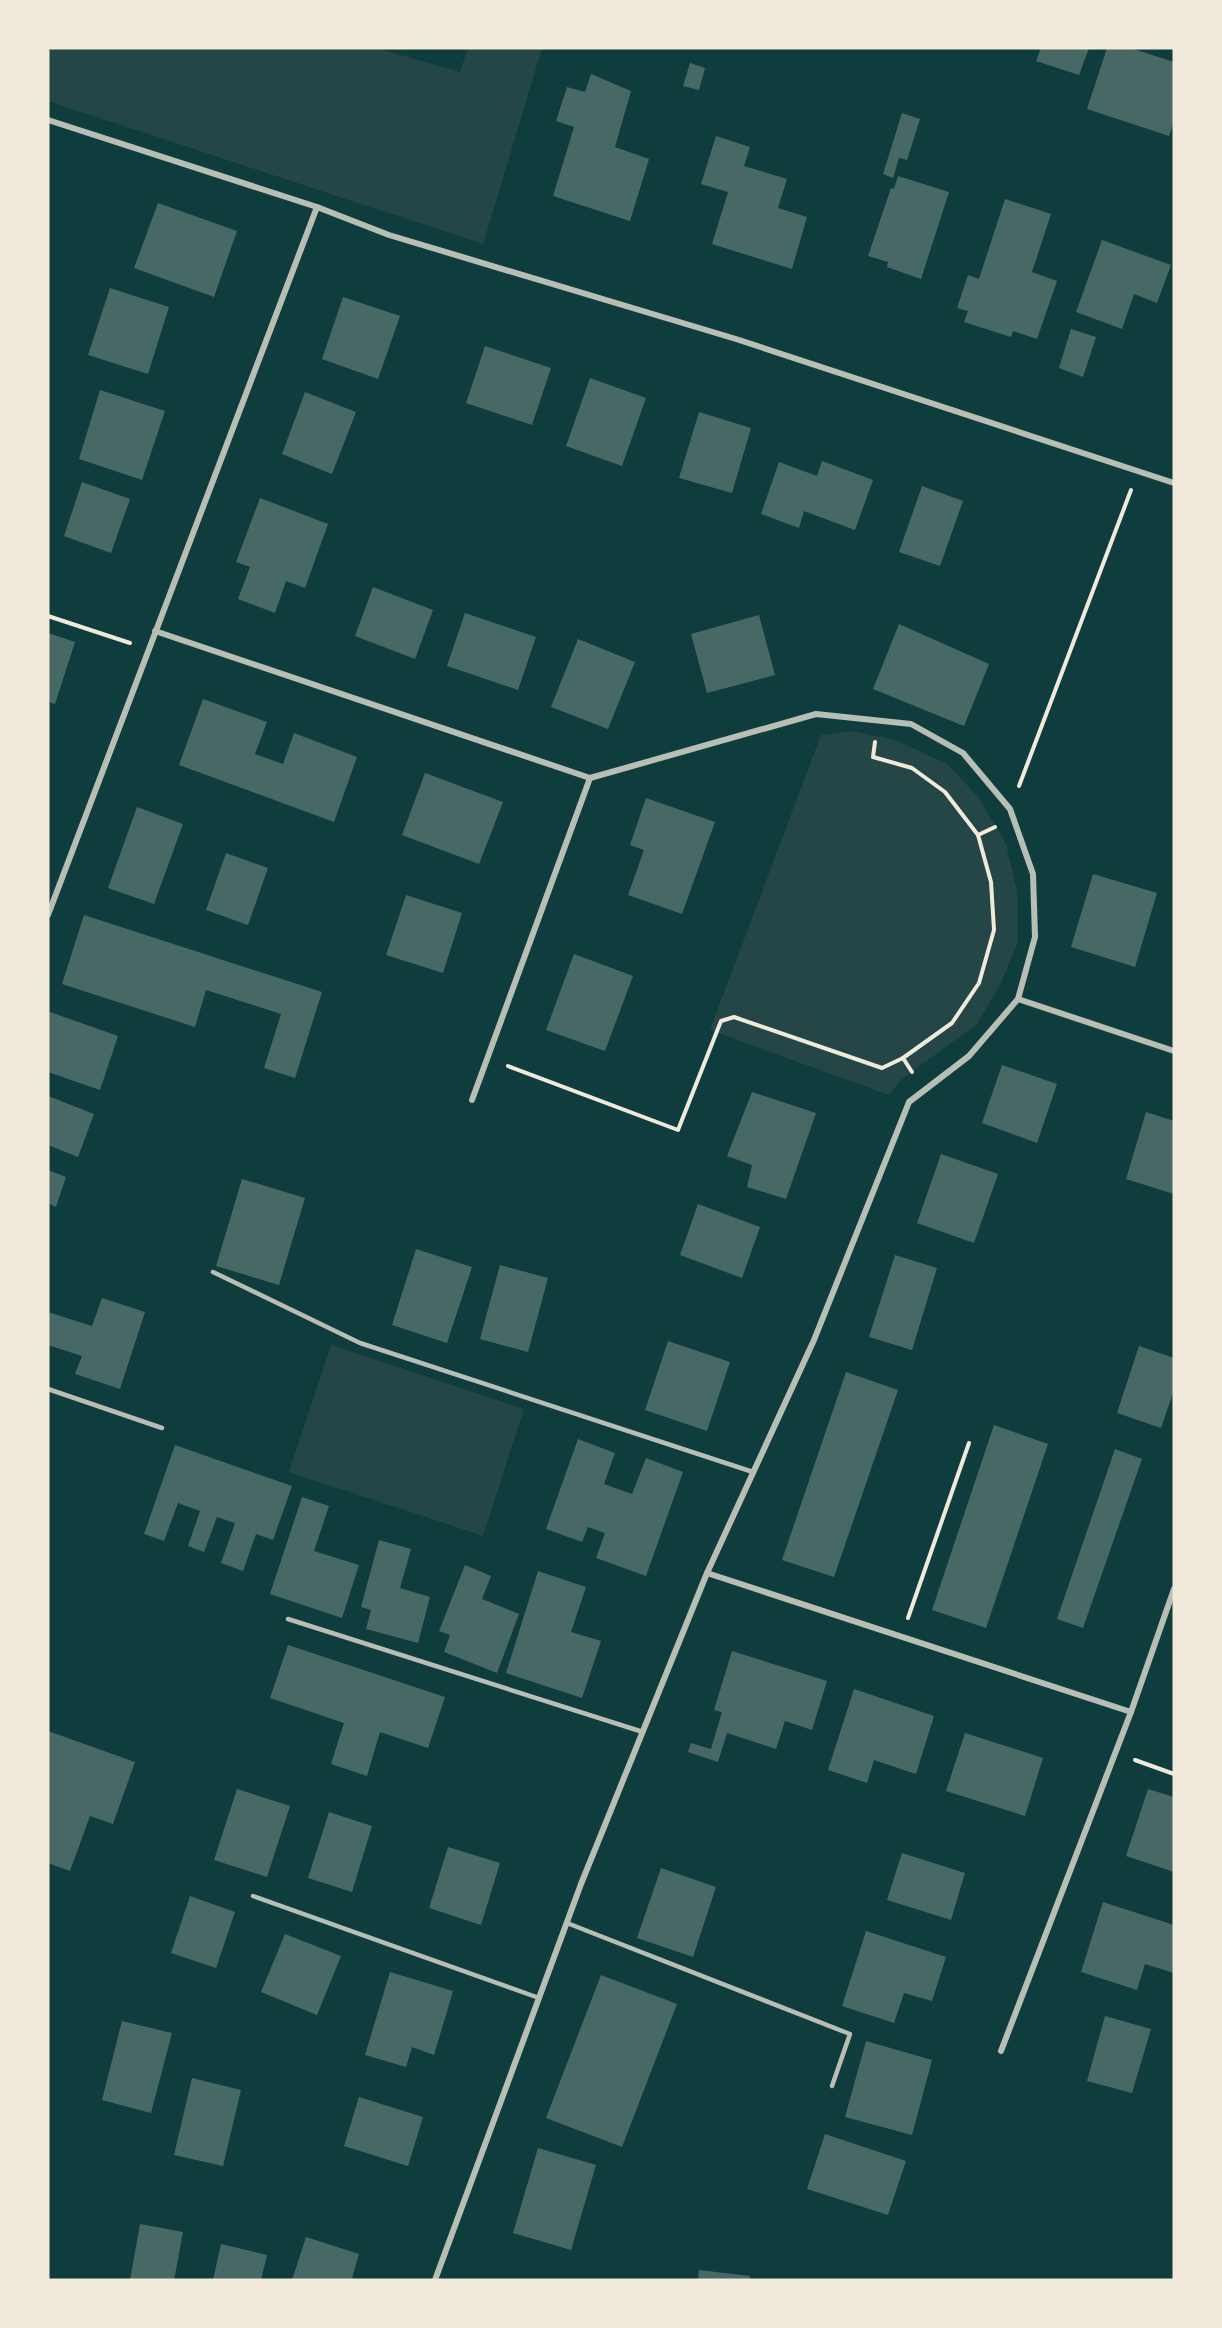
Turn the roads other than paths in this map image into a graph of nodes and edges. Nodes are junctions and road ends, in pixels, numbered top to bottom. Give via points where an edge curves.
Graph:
1 (48, 120) edge
2 (317, 207) junction
3 (1174, 483) edge
4 (155, 631) junction
5 (590, 778) junction
6 (48, 915) edge
7 (1018, 999) junction
8 (1174, 1051) edge
9 (472, 1100) dead end
10 (213, 1272) dead end
11 (48, 1389) edge
12 (162, 1428) dead end
13 (753, 1472) junction
14 (707, 1573) junction
15 (1174, 1589) edge
16 (288, 1619) dead end
17 (1131, 1712) junction
18 (643, 1732) junction
19 (253, 1896) dead end
20 (567, 1923) junction
21 (539, 1998) junction
22 (1001, 2051) dead end
23 (832, 2086) dead end
24 (435, 2280) edge

1 - 2 street
2 - 3 street via 389,235 736,339
2 - 4 street
4 - 5 street
4 - 6 street
5 - 7 street via 816,714 910,724 963,753 1010,809 1033,874 1035,937
5 - 9 street
7 - 8 street
7 - 13 street via 969,1056 909,1102 814,1340
10 - 13 lane via 360,1342
11 - 12 lane
13 - 14 street
14 - 17 street
14 - 18 street
15 - 17 street
16 - 18 lane
17 - 22 street
18 - 20 street
19 - 21 lane
20 - 21 street
20 - 23 lane via 850,2034
21 - 24 street

